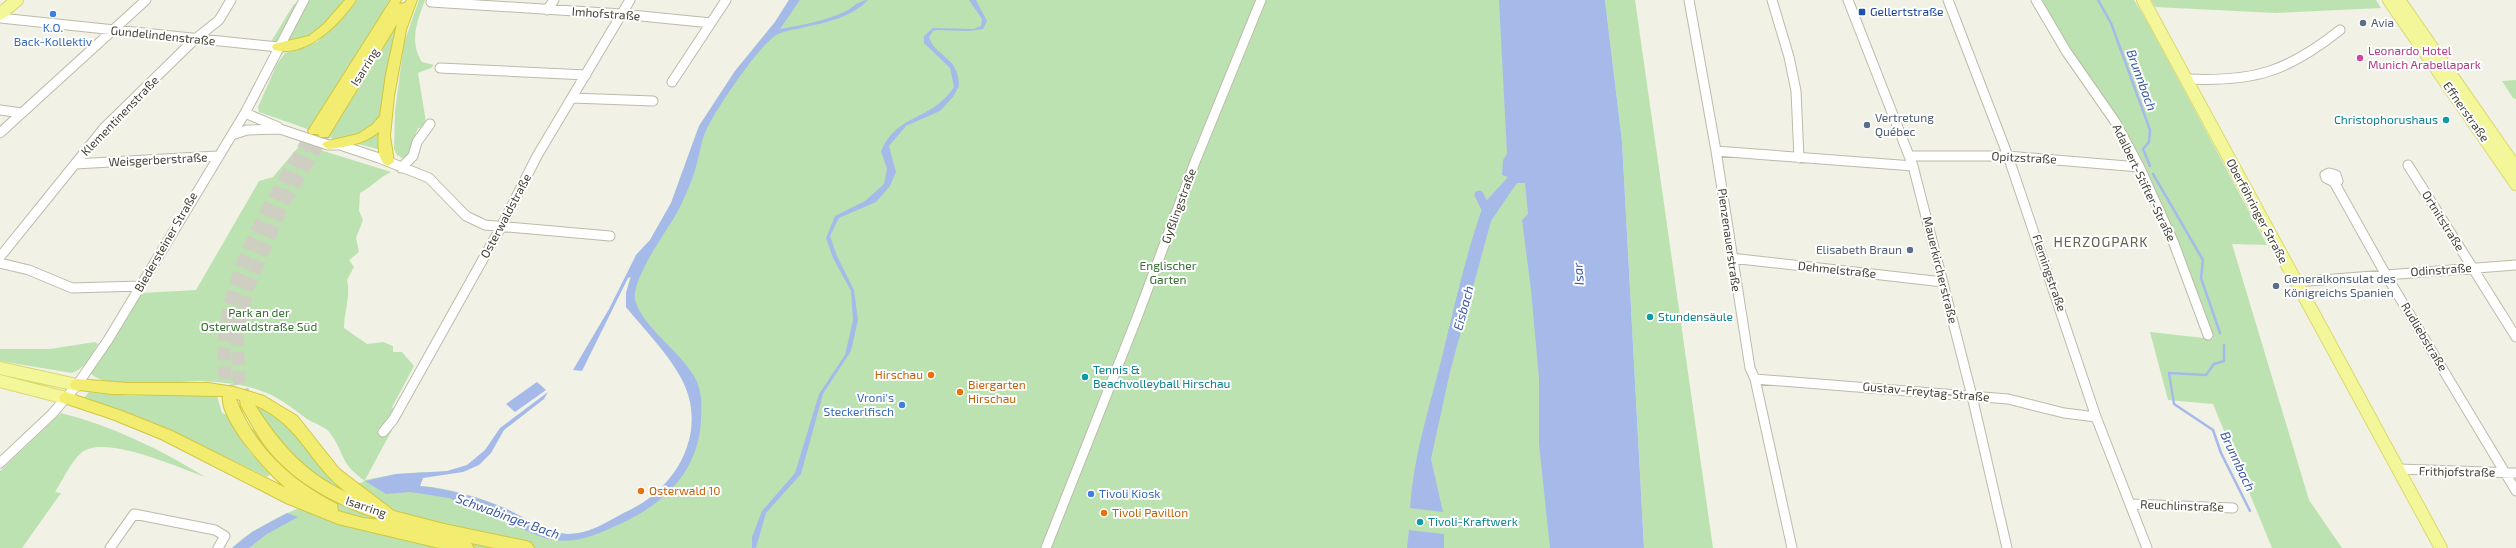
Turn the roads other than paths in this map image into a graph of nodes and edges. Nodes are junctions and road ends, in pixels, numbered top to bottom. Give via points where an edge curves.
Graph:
1 (8, 0) edge
2 (17, 0) edge
3 (146, 0) edge
4 (231, 0) edge
5 (304, 0) edge
6 (351, 0) edge
7 (407, 0) edge
8 (412, 0) edge
9 (432, 0) edge
10 (554, 0) edge
11 (630, 0) edge
12 (726, 0) edge
13 (1261, 0) edge
14 (1689, 0) edge
15 (1772, 0) edge
16 (1848, 0) edge
17 (1948, 0) edge
18 (2036, 0) edge
19 (2143, 0) edge
20 (2389, 0) edge
21 (2399, 0) edge
22 (393, 2) edge
23 (487, 2) edge
24 (0, 7) edge
25 (547, 10) junction
26 (0, 14) edge
27 (622, 14) junction
28 (0, 18) edge
29 (711, 23) junction
30 (113, 30) junction
31 (2340, 30) dead end
32 (194, 40) junction
33 (278, 47) junction
34 (440, 68) dead end
35 (586, 75) junction
36 (2187, 79) junction
37 (672, 82) dead end
38 (572, 98) junction
39 (653, 101) dead end
40 (0, 110) edge
41 (22, 113) junction
42 (245, 113) junction
43 (387, 113) junction
44 (430, 124) dead end
45 (280, 129) junction
46 (0, 133) edge
47 (232, 135) junction
48 (322, 137) junction
49 (1716, 151) junction
50 (217, 156) junction
51 (1909, 156) junction
52 (2008, 156) junction
53 (1799, 158) junction
54 (75, 164) junction
55 (394, 165) junction
56 (2408, 165) dead end
57 (1913, 166) junction
58 (2139, 167) junction
59 (2516, 168) edge
60 (2334, 182) dead end
61 (2516, 184) edge
62 (501, 227) junction
63 (610, 236) dead end
64 (0, 257) edge
65 (1731, 258) junction
66 (0, 263) edge
67 (2516, 264) edge
68 (2472, 268) junction
69 (2386, 275) junction
70 (1943, 282) junction
71 (2295, 282) junction
72 (141, 286) junction
73 (2208, 335) dead end
74 (2516, 337) edge
75 (0, 368) edge
76 (1755, 379) junction
77 (0, 381) edge
78 (77, 384) junction
79 (1972, 396) junction
80 (66, 398) junction
81 (228, 398) tunnel mouth
82 (246, 402) tunnel mouth
83 (2096, 417) junction
84 (383, 432) dead end
85 (0, 463) edge
86 (2398, 469) junction
87 (2512, 473) edge
88 (2516, 491) edge
89 (2130, 504) junction
90 (2233, 508) dead end
91 (390, 523) junction
92 (110, 548) edge
93 (218, 548) edge
94 (466, 548) edge
95 (526, 548) edge
96 (1046, 548) edge
97 (1792, 548) edge
98 (2007, 548) edge
99 (2147, 548) edge
100 (2441, 548) edge

1 - 24 main road
2 - 26 main road
3 - 30 street
4 - 32 street, Klementinenstraße via 219,20
5 - 33 street, Biedersteiner Straße
6 - 33 highway via 321,35 307,42
7 - 48 highway, Isarring
8 - 43 highway via 400,34
9 - 23 street, Imhofstraße via 431,2
10 - 25 street
11 - 27 street, Osterwaldstraße
12 - 29 street
13 - 96 street, Gyßlingstraße via 1231,81 1195,162 1091,434 1070,479
14 - 49 street, Pienzenauerstraße
15 - 53 street via 1789,56 1796,91
16 - 51 street, Mauerkircherstraße
17 - 52 street, Flemingstraße
18 - 58 street, Adalbert-Stifter-Straße via 2066,52 2116,123
19 - 36 main road, Oberföhringer Straße
20 - 61 main road, Effnerstraße
21 - 59 main road, Effnerstraße
22 - 48 highway, Isarring
23 - 25 street, Imhofstraße
25 - 27 street, Imhofstraße
27 - 29 street, Imhofstraße
27 - 35 street, Osterwaldstraße
28 - 30 street, Gundelindenstraße
29 - 37 street
30 - 32 street, Gundelindenstraße
30 - 41 street
31 - 36 street via 2321,46 2303,56 2257,76 2230,80
32 - 33 street, Gundelindenstraße
32 - 54 street, Klementinenstraße via 104,128
33 - 42 street, Biedersteiner Straße
34 - 35 street
35 - 38 street, Osterwaldstraße
36 - 71 main road, Oberföhringer Straße
38 - 39 street
38 - 62 street, Osterwaldstraße via 537,156
40 - 41 street
41 - 46 street
42 - 45 street
42 - 47 street, Biedersteiner Straße
43 - 48 highway via 380,126 371,134 347,143
43 - 55 highway via 385,151
44 - 55 street via 417,142 414,156
45 - 47 street via 247,130
45 - 48 street
47 - 50 street, Biedersteiner Straße
48 - 55 street via 330,149
49 - 53 street
49 - 65 street, Pienzenauerstraße
50 - 54 street, Weisgerberstraße
50 - 72 street, Biedersteiner Straße
51 - 52 street, Opitzstraße
51 - 57 street, Mauerkircherstraße
52 - 58 street, Opitzstraße
52 - 83 street, Flemingstraße
53 - 57 street
54 - 64 street, Klementinenstraße
55 - 62 street via 434,182 446,198 466,216 485,225
56 - 68 street, Ortnitstraße
57 - 70 street, Mauerkircherstraße
58 - 73 street, Adalbert-Stifter-Straße via 2173,241
60 - 69 street, Rudliebstraße
62 - 63 street
62 - 84 street, Osterwaldstraße via 400,408
65 - 70 street, Dehmelstraße
65 - 76 street, Pienzenauerstraße via 1750,368
66 - 72 street via 28,270 72,288
67 - 68 street, Odinstraße
68 - 69 street, Odinstraße
68 - 74 street, Ortnitstraße
69 - 71 street, Odinstraße
69 - 87 street, Rudliebstraße
70 - 79 street, Mauerkircherstraße
71 - 86 main road, Oberföhringer Straße
72 - 78 street, Biedersteiner Straße via 112,335
75 - 78 main road
76 - 79 street, Gustav-Freytag-Straße
76 - 97 street, Pienzenauerstraße
77 - 80 main road
78 - 80 street, Biedersteiner Straße
78 - 91 highway via 117,390 208,389 250,397 268,404 300,429 334,473 346,484 375,502
79 - 83 street, Gustav-Freytag-Straße via 2008,399 2064,413
79 - 98 street, Mauerkircherstraße
80 - 85 street, Biedersteiner Straße
80 - 91 highway via 152,428 309,508 336,518
81 - 91 highway, Isarring via 239,427 253,446 296,487 317,502
82 - 91 highway, Isarring via 267,440 306,477 328,493
83 - 89 street, Flemingstraße
86 - 87 street, Frithjofstraße
86 - 100 main road, Oberföhringer Straße
87 - 88 street, Rudliebstraße
89 - 90 street, Reuchlinstraße
89 - 99 street, Flemingstraße
91 - 94 highway, Isarring
91 - 95 highway, Isarring
92 - 93 street via 134,514 215,530 225,536

